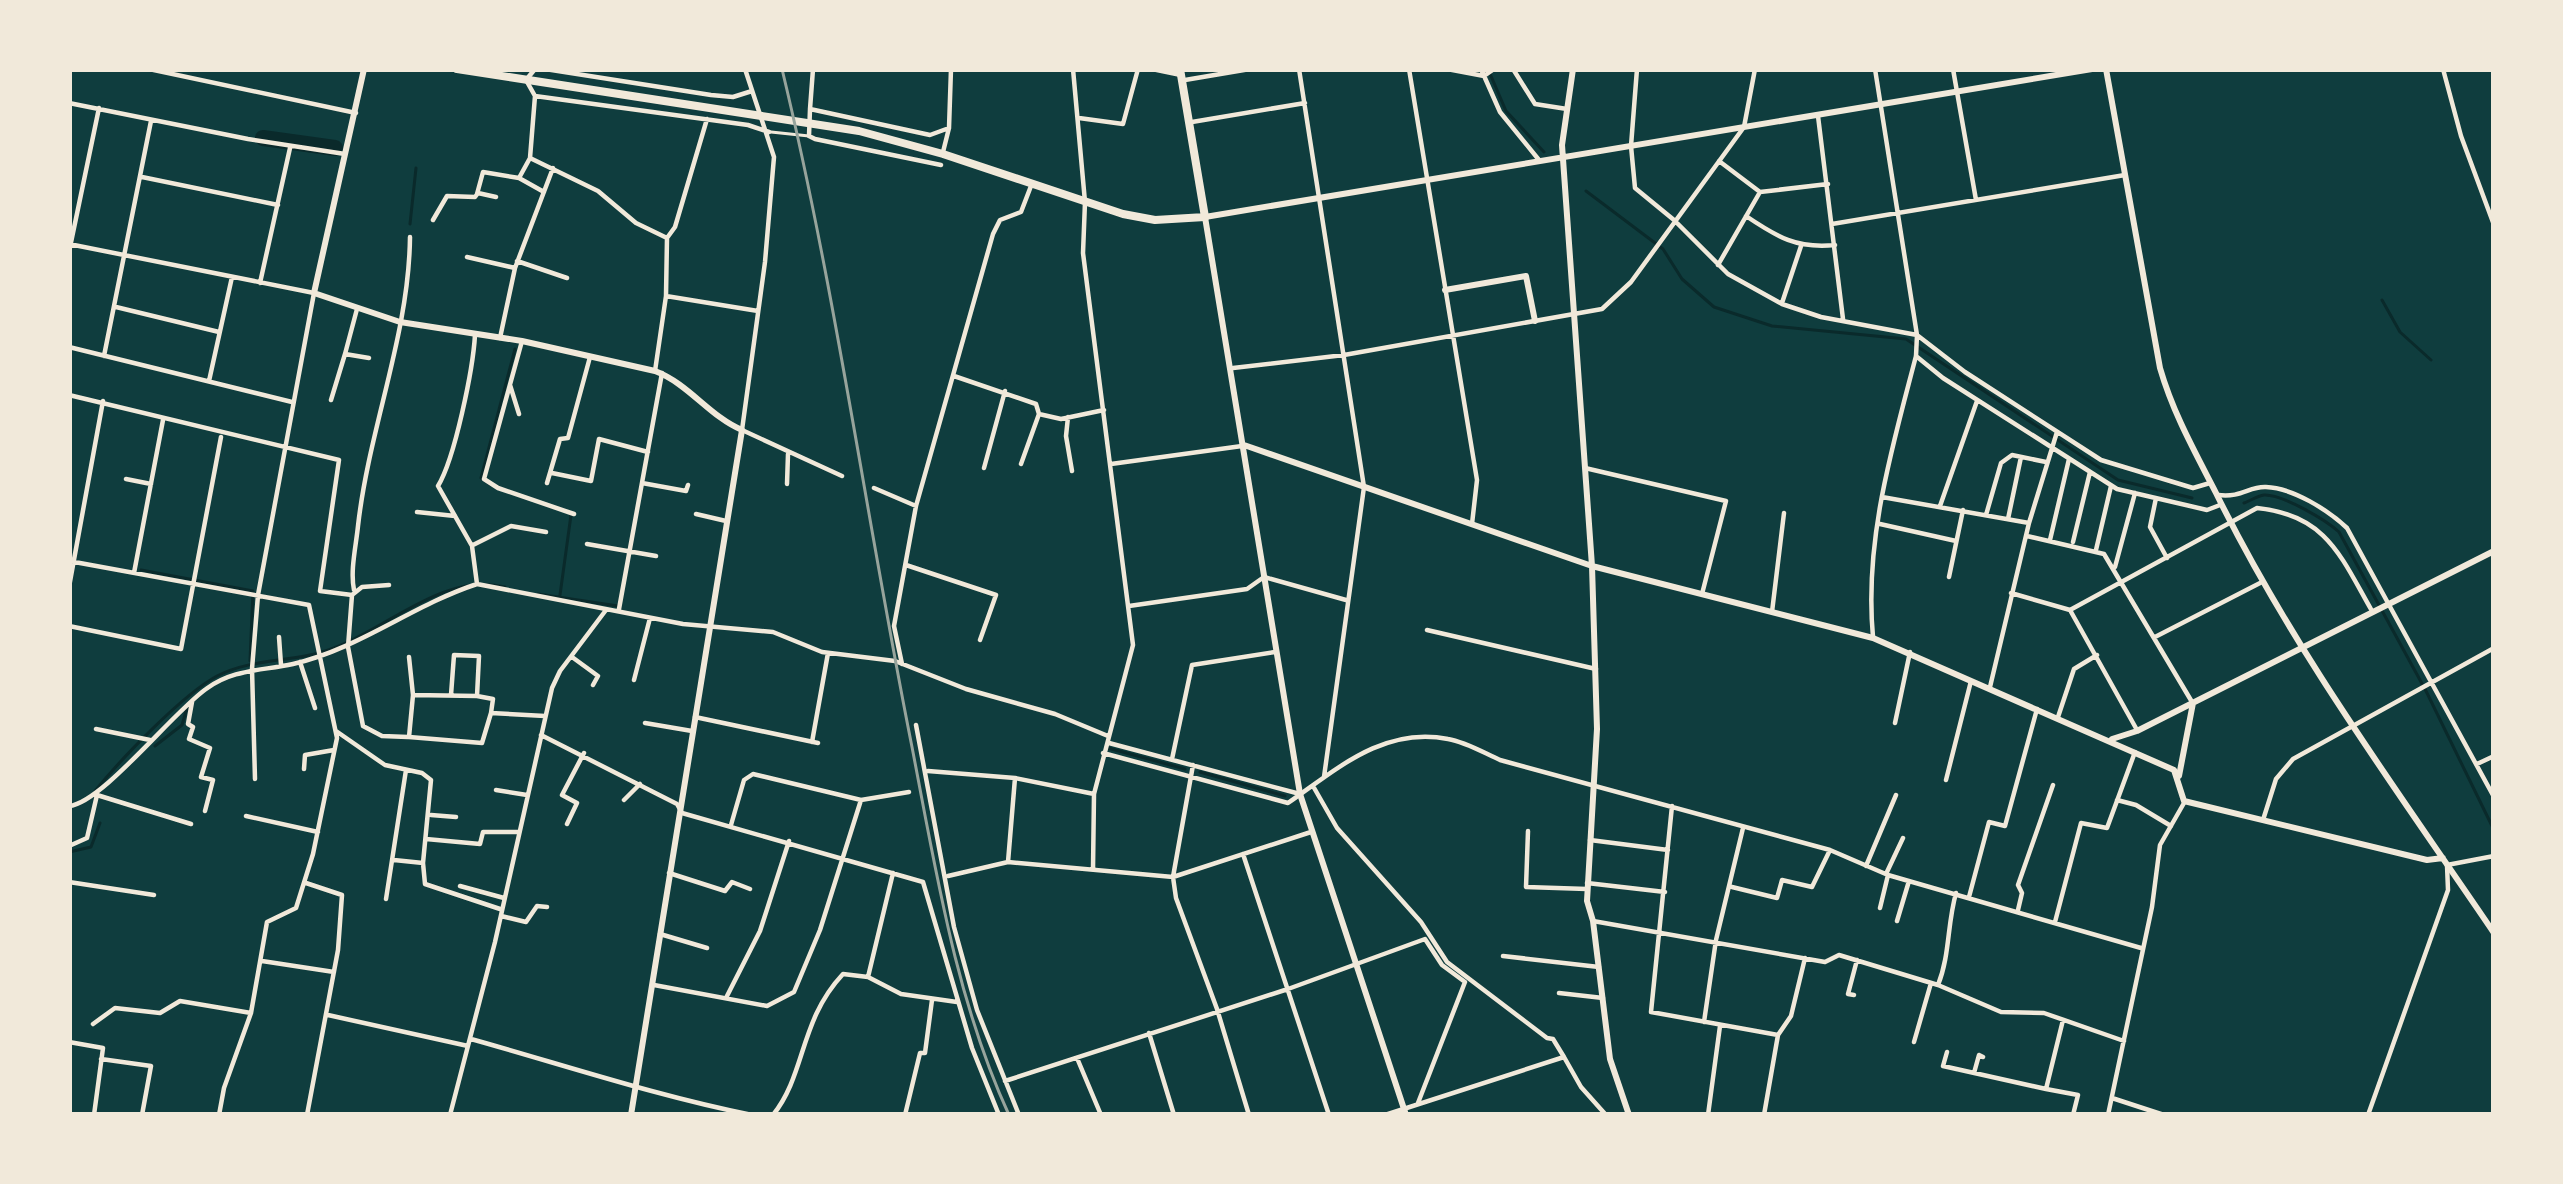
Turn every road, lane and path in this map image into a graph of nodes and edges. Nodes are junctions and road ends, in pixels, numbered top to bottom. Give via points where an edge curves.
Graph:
1 (149, 69) edge
2 (364, 69) edge
3 (457, 69) edge
4 (535, 69) edge
5 (544, 69) edge
6 (745, 69) edge
7 (813, 69) edge
8 (951, 69) edge
9 (1073, 69) edge
10 (1138, 69) edge
11 (1152, 69) edge
12 (1250, 69) edge
13 (1299, 69) edge
14 (1409, 69) edge
15 (1447, 69) edge
16 (1494, 69) edge
17 (1513, 69) edge
18 (1573, 69) edge
19 (1637, 69) edge
20 (1756, 69) edge
21 (1875, 69) edge
22 (1953, 69) edge
23 (2092, 69) edge
24 (2106, 69) edge
25 (2443, 69) edge
26 (495, 72) edge
27 (1482, 73) edge
28 (1181, 75) edge
29 (526, 80) junction
30 (752, 91) junction
31 (1957, 92) junction
32 (535, 95) junction
33 (69, 103) edge
34 (1305, 103) junction
35 (1880, 104) junction
36 (99, 108) junction
37 (811, 109) junction
38 (1567, 109) junction
39 (356, 113) junction
40 (1818, 113) junction
41 (152, 118) junction
42 (707, 118) junction
43 (1078, 118) junction
44 (1189, 122) junction
45 (1744, 127) junction
46 (950, 128) junction
47 (769, 132) junction
48 (809, 136) junction
49 (1631, 146) junction
50 (290, 147) junction
51 (345, 154) junction
52 (943, 154) junction
53 (1563, 157) junction
54 (530, 158) junction
55 (1539, 160) junction
56 (1718, 161) junction
57 (941, 165) dead end
58 (553, 168) junction
59 (2125, 175) junction
60 (141, 176) junction
61 (519, 178) junction
62 (1427, 181) junction
63 (1033, 182) junction
64 (1828, 184) junction
65 (544, 192) junction
66 (1760, 192) junction
67 (477, 194) junction
68 (496, 196) dead end
69 (1321, 199) junction
70 (1976, 200) junction
71 (1084, 202) junction
72 (278, 206) junction
73 (1898, 215) junction
74 (1746, 216) junction
75 (1205, 217) junction
76 (433, 220) dead end
77 (1674, 220) junction
78 (1832, 224) junction
79 (2494, 225) edge
80 (410, 237) dead end
81 (667, 238) junction
82 (1835, 245) junction
83 (1801, 246) junction
84 (70, 247) edge
85 (124, 255) junction
86 (467, 256) dead end
87 (516, 264) junction
88 (1718, 265) junction
89 (232, 277) junction
90 (567, 278) dead end
91 (260, 283) junction
92 (1444, 290) junction
93 (314, 293) junction
94 (666, 296) junction
95 (1782, 304) junction
96 (116, 307) junction
97 (357, 309) junction
98 (758, 311) junction
99 (1574, 314) junction
100 (1843, 319) junction
101 (1535, 321) junction
102 (400, 322) junction
103 (219, 332) junction
104 (475, 334) junction
105 (1917, 335) junction
106 (1453, 337) junction
107 (500, 338) junction
108 (522, 341) junction
109 (69, 347) edge
110 (345, 354) junction
111 (590, 355) junction
112 (1344, 355) junction
113 (104, 356) junction
114 (1916, 356) junction
115 (368, 358) dead end
116 (1232, 368) junction
117 (658, 372) junction
118 (954, 376) junction
119 (209, 381) junction
120 (510, 385) junction
121 (1005, 391) junction
122 (69, 395) edge
123 (331, 400) dead end
124 (1977, 400) junction
125 (103, 401) junction
126 (292, 402) junction
127 (1103, 410) junction
128 (519, 414) dead end
129 (1039, 414) junction
130 (1068, 417) junction
131 (163, 420) junction
132 (742, 430) junction
133 (2057, 432) junction
134 (222, 435) junction
135 (1244, 445) junction
136 (2050, 448) junction
137 (285, 451) junction
138 (647, 452) junction
139 (788, 454) junction
140 (2021, 457) junction
141 (2069, 459) junction
142 (2046, 462) junction
143 (1021, 464) dead end
144 (1111, 464) junction
145 (1584, 467) junction
146 (984, 468) dead end
147 (1072, 471) dead end
148 (550, 472) junction
149 (2090, 472) junction
150 (842, 476) dead end
151 (127, 479) dead end
152 (2210, 482) junction
153 (547, 483) dead end
154 (642, 483) junction
155 (151, 484) junction
156 (688, 484) dead end
157 (787, 484) dead end
158 (2111, 485) junction
159 (1364, 487) junction
160 (874, 488) dead end
161 (2135, 493) junction
162 (2216, 495) junction
163 (1880, 496) junction
164 (2156, 498) junction
165 (2221, 505) junction
166 (916, 506) junction
167 (1940, 506) junction
168 (1963, 510) junction
169 (417, 512) dead end
170 (1784, 513) dead end
171 (574, 514) dead end
172 (696, 514) dead end
173 (1986, 515) junction
174 (454, 516) junction
175 (2008, 519) junction
176 (726, 521) junction
177 (2229, 523) junction
178 (1472, 524) junction
179 (1877, 524) junction
180 (2030, 524) junction
181 (546, 532) dead end
182 (2027, 536) junction
183 (2050, 540) junction
184 (1956, 542) junction
185 (587, 544) dead end
186 (2073, 544) junction
187 (472, 546) junction
188 (2096, 550) junction
189 (2494, 551) edge
190 (630, 552) junction
191 (656, 556) dead end
192 (2167, 557) junction
193 (71, 561) edge
194 (906, 565) junction
195 (1592, 566) junction
196 (2115, 567) junction
197 (134, 573) junction
198 (1949, 577) dead end
199 (1264, 578) junction
200 (2124, 581) junction
201 (2263, 581) junction
202 (194, 584) junction
203 (389, 584) dead end
204 (477, 584) junction
205 (69, 587) edge
206 (320, 590) junction
207 (353, 592) junction
208 (2012, 593) junction
209 (1702, 594) junction
210 (258, 595) junction
211 (1346, 600) junction
212 (2387, 603) junction
213 (309, 605) junction
214 (1129, 606) junction
215 (605, 610) junction
216 (619, 610) junction
217 (2070, 610) junction
218 (2372, 611) junction
219 (1772, 612) junction
220 (650, 618) junction
221 (69, 626) edge
222 (711, 628) junction
223 (1427, 630) dead end
224 (2155, 637) junction
225 (279, 638) dead end
226 (1873, 638) junction
227 (980, 640) dead end
228 (2301, 646) junction
229 (348, 647) junction
230 (2494, 648) edge
231 (1276, 652) junction
232 (1910, 652) junction
233 (828, 653) junction
234 (320, 655) junction
235 (2097, 655) junction
236 (570, 656) junction
237 (409, 657) dead end
238 (300, 662) junction
239 (902, 664) junction
240 (280, 665) junction
241 (252, 669) junction
242 (1596, 669) junction
243 (1972, 679) junction
244 (634, 680) dead end
245 (2432, 680) junction
246 (593, 685) dead end
247 (1990, 688) junction
248 (412, 695) junction
249 (451, 695) junction
250 (477, 696) junction
251 (192, 701) junction
252 (2192, 703) junction
253 (315, 708) dead end
254 (2037, 709) junction
255 (491, 713) junction
256 (545, 716) junction
257 (2058, 717) junction
258 (695, 718) junction
259 (645, 722) dead end
260 (1895, 723) dead end
261 (2355, 724) junction
262 (916, 725) dead end
263 (96, 729) dead end
264 (2138, 730) junction
265 (336, 731) junction
266 (692, 731) junction
267 (541, 735) junction
268 (409, 737) junction
269 (1107, 739) junction
270 (150, 740) junction
271 (2109, 740) junction
272 (334, 751) junction
273 (2134, 752) junction
274 (1103, 753) junction
275 (584, 754) junction
276 (2494, 756) edge
277 (1172, 759) junction
278 (2477, 764) junction
279 (1193, 765) junction
280 (304, 769) dead end
281 (406, 770) junction
282 (926, 771) junction
283 (1190, 777) junction
284 (1324, 777) junction
285 (1015, 778) junction
286 (2179, 778) junction
287 (255, 779) dead end
288 (1946, 780) dead end
289 (1594, 783) junction
290 (640, 784) junction
291 (1313, 785) junction
292 (2053, 785) dead end
293 (496, 790) dead end
294 (909, 792) dead end
295 (1094, 794) junction
296 (1300, 794) junction
297 (97, 795) junction
298 (527, 795) junction
299 (1896, 796) dead end
300 (2494, 797) edge
301 (624, 800) dead end
302 (861, 800) junction
303 (2117, 800) junction
304 (2184, 801) junction
305 (69, 806) edge
306 (1672, 806) junction
307 (205, 811) dead end
308 (682, 813) junction
309 (430, 815) junction
310 (246, 816) dead end
311 (456, 817) dead end
312 (2263, 820) junction
313 (191, 824) dead end
314 (567, 824) dead end
315 (731, 825) junction
316 (1744, 826) junction
317 (2173, 827) junction
318 (1528, 831) dead end
319 (318, 832) junction
320 (518, 832) junction
321 (1311, 832) junction
322 (1903, 838) dead end
323 (427, 839) junction
324 (1588, 840) junction
325 (789, 842) junction
326 (69, 846) edge
327 (1668, 850) junction
328 (1830, 850) junction
329 (1244, 854) junction
330 (2494, 856) edge
331 (842, 858) junction
332 (394, 860) junction
333 (2445, 861) junction
334 (1008, 862) junction
335 (423, 863) junction
336 (1866, 866) junction
337 (1093, 869) junction
338 (669, 873) junction
339 (893, 873) junction
340 (1887, 875) junction
341 (948, 876) junction
342 (1173, 877) junction
343 (1909, 881) junction
344 (69, 882) edge
345 (306, 884) junction
346 (460, 886) dead end
347 (1587, 886) junction
348 (1729, 886) junction
349 (750, 889) dead end
350 (1665, 892) junction
351 (1956, 893) junction
352 (154, 895) dead end
353 (1969, 897) junction
354 (504, 898) junction
355 (386, 899) dead end
356 (547, 907) dead end
357 (1880, 908) dead end
358 (2018, 911) junction
359 (501, 913) junction
360 (1593, 921) junction
361 (1897, 921) dead end
362 (2055, 922) junction
363 (1662, 933) junction
364 (2494, 933) edge
365 (660, 934) junction
366 (1716, 940) junction
367 (707, 948) dead end
368 (2141, 948) junction
369 (1502, 956) dead end
370 (1805, 958) junction
371 (261, 960) junction
372 (1858, 960) junction
373 (1355, 963) junction
374 (1599, 967) junction
375 (334, 972) junction
376 (868, 977) junction
377 (1934, 984) junction
378 (654, 985) junction
379 (1288, 989) junction
380 (1839, 991) dead end
381 (1559, 993) dead end
382 (727, 996) junction
383 (1603, 998) junction
384 (932, 1000) junction
385 (957, 1002) junction
386 (1217, 1010) junction
387 (251, 1013) junction
388 (326, 1015) junction
389 (2063, 1020) junction
390 (1704, 1022) junction
391 (93, 1024) dead end
392 (1720, 1025) junction
393 (1149, 1033) junction
394 (1778, 1035) junction
395 (2124, 1041) junction
396 (69, 1042) edge
397 (1914, 1042) dead end
398 (469, 1043) junction
399 (1947, 1052) dead end
400 (1564, 1057) junction
401 (1983, 1057) dead end
402 (1077, 1058) junction
403 (101, 1059) junction
404 (1974, 1073) junction
405 (1004, 1081) junction
406 (638, 1084) junction
407 (2046, 1089) junction
408 (2112, 1099) junction
409 (1418, 1103) junction
410 (1405, 1112) edge
411 (94, 1115) edge
412 (142, 1115) edge
413 (219, 1115) edge
414 (307, 1115) edge
415 (450, 1115) edge
416 (631, 1115) edge
417 (752, 1115) edge
418 (773, 1115) edge
419 (905, 1115) edge
420 (999, 1115) edge
421 (1018, 1115) edge
422 (1101, 1115) edge
423 (1174, 1115) edge
424 (1249, 1115) edge
425 (1329, 1115) edge
426 (1384, 1115) edge
427 (1606, 1115) edge
428 (1629, 1115) edge
429 (1708, 1115) edge
430 (1764, 1115) edge
431 (2073, 1115) edge
432 (2108, 1115) edge
433 (2164, 1115) edge
434 (2368, 1115) edge

1 - 39 street
2 - 39 street
3 - 26 highway
4 - 29 street
5 - 30 street via 733,97
6 - 30 street
7 - 37 street
8 - 46 street
9 - 43 street
10 - 43 street via 1123,124
11 - 28 street
12 - 28 street
13 - 34 street
14 - 62 street
15 - 27 street
16 - 27 street
17 - 38 street via 1535,104
18 - 38 street
19 - 20 street
19 - 49 street
20 - 45 street
21 - 35 street
22 - 31 street
23 - 31 street
24 - 59 street
25 - 79 street
26 - 29 highway
27 - 55 street via 1500,112
28 - 44 highway
29 - 32 street
29 - 52 highway via 859,130
30 - 47 street
31 - 35 street
31 - 70 street
32 - 42 street
32 - 54 street
33 - 36 street
34 - 44 street
34 - 69 street
35 - 40 street
35 - 73 street
36 - 41 street
36 - 84 street
37 - 46 street via 930,135
37 - 48 street
38 - 53 street
39 - 51 street
40 - 45 street
40 - 64 street
41 - 50 street
41 - 60 street
42 - 47 street
42 - 81 street
43 - 71 street
44 - 75 highway
45 - 49 street
45 - 56 street
46 - 52 street
47 - 48 street
47 - 98 street via 775,157
48 - 57 street
49 - 53 street
49 - 77 street via 1635,188
50 - 51 street
50 - 72 street
51 - 93 street
52 - 63 highway
53 - 55 street
53 - 99 street
54 - 58 street
54 - 61 street
55 - 62 street
56 - 66 street
56 - 77 street
58 - 65 street
58 - 81 street
59 - 70 street
59 - 152 street via 2160,368
60 - 72 street
60 - 85 street
61 - 65 street
61 - 67 street via 482,172
62 - 69 street
62 - 92 street
63 - 71 highway
63 - 118 street via 1021,212 1000,220 992,234
64 - 66 street
64 - 78 street
65 - 87 street
66 - 74 street
67 - 68 street
67 - 76 street via 442,199
69 - 75 street
69 - 112 street
70 - 73 street
71 - 75 highway via 1155,220
71 - 127 street
72 - 91 street
73 - 78 street
73 - 105 street
74 - 83 street
74 - 88 street
75 - 116 street
77 - 88 street
77 - 99 street via 1614,300
78 - 82 street
80 - 102 street
81 - 94 street
82 - 83 street
82 - 100 street
83 - 95 street
84 - 85 street
85 - 89 street
85 - 96 street
86 - 87 street
87 - 90 street
87 - 107 street
88 - 95 street
89 - 91 street
89 - 103 street
91 - 93 street
92 - 101 street via 1526,276
92 - 106 street
93 - 97 street
93 - 126 street
94 - 98 street
94 - 117 street
95 - 100 street
96 - 103 street
96 - 113 street
97 - 102 street
97 - 110 street
98 - 132 street
99 - 101 street
99 - 145 street
100 - 105 street
101 - 106 street
102 - 104 street
102 - 207 street via 364,470
103 - 119 street
104 - 107 street
104 - 174 street via 437,486
105 - 114 street
105 - 133 street
106 - 112 street
106 - 178 street via 1477,479
107 - 108 street
108 - 111 street
108 - 120 street
109 - 113 street
110 - 115 street
110 - 123 street
111 - 117 street
111 - 148 street via 568,438 560,439
112 - 116 street
112 - 159 street
113 - 119 street
114 - 124 street
114 - 163 street
116 - 135 street
117 - 132 street
117 - 138 street
118 - 121 street
118 - 166 street
119 - 126 street
120 - 128 street
120 - 171 street via 484,479
121 - 129 street via 1036,404
121 - 146 street
122 - 125 street
124 - 136 street
124 - 167 street
125 - 131 street
125 - 193 street
126 - 137 street
127 - 130 street
127 - 144 street
129 - 130 street
129 - 143 street
130 - 147 street
131 - 134 street
131 - 155 street
132 - 139 street
132 - 176 street
133 - 136 street
133 - 152 street via 2101,460 2193,488
134 - 137 street
134 - 202 street
135 - 144 street
135 - 159 street
135 - 199 street
136 - 141 street
136 - 142 street
137 - 206 street via 339,460
137 - 210 street
138 - 148 street via 599,439 591,481
138 - 154 street
139 - 150 street
139 - 157 street
140 - 142 street
140 - 173 street via 2001,463
140 - 175 street
141 - 149 street
141 - 183 street
142 - 180 street
144 - 214 street
145 - 195 street
145 - 209 street via 1726,501
148 - 153 street
149 - 158 street
149 - 186 street
151 - 155 street
152 - 162 street
154 - 156 street via 686,491
154 - 190 street
155 - 197 street
158 - 161 street
158 - 188 street
159 - 178 street
159 - 211 street
160 - 166 street
161 - 164 street
161 - 196 street
162 - 165 street
162 - 212 street via 2275,488 2332,515
163 - 167 street
163 - 179 street
164 - 165 street via 2207,510
164 - 192 street via 2150,526
165 - 177 street
166 - 194 street
167 - 168 street
168 - 173 street
168 - 184 street
169 - 174 street
170 - 219 street
172 - 176 street
173 - 175 street
174 - 187 street
175 - 180 street
176 - 222 street
177 - 192 street
177 - 201 street
177 - 218 street via 2257,508 2320,529
178 - 195 street
179 - 184 street
179 - 226 street via 1868,592
180 - 182 street
181 - 187 street via 512,526
182 - 183 street
182 - 208 street
183 - 186 street
184 - 198 street
185 - 190 street
186 - 188 street
187 - 204 street
188 - 196 street
189 - 212 street
190 - 191 street
190 - 216 street
192 - 200 street
193 - 197 street
193 - 205 street
194 - 227 street via 996,595
194 - 239 street via 894,626
195 - 209 street
195 - 242 street
196 - 200 street
197 - 202 street
199 - 211 street
199 - 214 street via 1247,589
199 - 231 street
200 - 217 street
200 - 224 street
201 - 224 street
201 - 228 street
202 - 210 street
202 - 221 street via 181,649
203 - 207 street
204 - 215 street
204 - 229 street
206 - 207 street
206 - 213 street
207 - 229 street
208 - 217 street
208 - 247 street
209 - 219 street
210 - 213 street
210 - 241 street
211 - 284 street
212 - 218 street
212 - 245 street
213 - 234 street
214 - 269 street via 1130,664
215 - 216 street
215 - 236 street
216 - 220 street
217 - 235 street
218 - 228 street
219 - 226 street
220 - 222 street
220 - 244 street
222 - 233 street via 773,632
222 - 258 street
223 - 242 street
224 - 252 street
225 - 240 street
226 - 232 street
228 - 252 street
228 - 261 street
229 - 234 street
229 - 268 street via 363,726
230 - 245 street
231 - 277 street via 1192,665
231 - 296 street
232 - 243 street
232 - 260 street
233 - 239 street
233 - 258 street via 815,743
234 - 238 street
234 - 265 street
235 - 257 street via 2074,669
235 - 264 street
236 - 246 street via 598,676
236 - 256 street
237 - 248 street
238 - 240 street
238 - 253 street
239 - 269 street
240 - 241 street
241 - 251 street
241 - 287 street
242 - 289 street
243 - 247 street
243 - 288 street
245 - 261 street
245 - 278 street
247 - 254 street
248 - 249 street
248 - 268 street
249 - 250 street
249 - 250 street via 454,655 479,656
250 - 255 street via 493,699
251 - 270 street
251 - 307 street via 190,739 211,748 201,777 213,780
252 - 264 street
252 - 286 street
254 - 257 street
254 - 353 street via 2005,826 1989,822
255 - 256 street
255 - 268 street via 482,743
256 - 267 street
257 - 271 street
258 - 266 street
259 - 266 street
261 - 312 street via 2294,759 2276,779
261 - 333 street
262 - 282 street
263 - 270 street
264 - 271 street
265 - 272 street
265 - 281 street
266 - 308 street
267 - 275 street
267 - 298 street
269 - 274 street
269 - 277 street
270 - 297 street
271 - 273 street
272 - 280 street via 305,755
272 - 319 street
273 - 286 street
273 - 303 street
274 - 283 street
274 - 295 street
275 - 290 street
275 - 314 street via 562,795 577,803
276 - 278 street
277 - 279 street
278 - 300 street
279 - 283 street
279 - 296 street
281 - 309 street via 431,780
281 - 332 street
282 - 285 street
282 - 341 street
283 - 296 street via 1288,802
283 - 342 street
284 - 289 street via 1361,752 1423,736
284 - 291 street
285 - 295 street
285 - 334 street
286 - 304 street
289 - 306 street
289 - 324 street
290 - 301 street
290 - 308 street
291 - 296 street
291 - 400 street via 1337,828 1447,962 1553,1039
292 - 358 street via 2018,885
293 - 298 street
294 - 302 street
295 - 337 street
296 - 321 street
297 - 305 street
297 - 313 street
297 - 326 street via 87,838
298 - 320 street
299 - 336 street
302 - 315 street via 753,774
302 - 331 street
303 - 317 street
303 - 362 street via 2107,828 2081,823
304 - 312 street
304 - 317 street
306 - 316 street
306 - 327 street
308 - 315 street
308 - 338 street
309 - 311 street
309 - 323 street
310 - 319 street
312 - 333 street
315 - 325 street
316 - 328 street
316 - 348 street
317 - 368 street via 2160,845
318 - 347 street via 1526,887
319 - 345 street
320 - 323 street via 483,832 480,844
320 - 354 street
321 - 329 street
321 - 373 street
322 - 340 street
323 - 335 street
324 - 327 street
324 - 347 street
325 - 331 street
325 - 382 street via 760,931
327 - 350 street
328 - 336 street
328 - 348 street via 1812,887 1781,880 1777,898
329 - 342 street
329 - 379 street
330 - 333 street
331 - 339 street
331 - 382 street via 794,992 767,1006
332 - 335 street
332 - 355 street
333 - 364 street
333 - 434 street via 2448,890
334 - 337 street
334 - 341 street
335 - 359 street via 425,884 434,890
336 - 340 street
337 - 342 street
338 - 349 street via 725,891 732,882
338 - 365 street
339 - 376 street
339 - 385 street via 923,882
340 - 343 street
340 - 357 street
341 - 405 street via 971,988
342 - 386 street
343 - 351 street
343 - 361 street
344 - 352 street
345 - 371 street via 296,908 267,922
345 - 375 street via 342,895
346 - 354 street
347 - 350 street
347 - 360 street
348 - 366 street
350 - 363 street
351 - 353 street
351 - 377 street via 1948,958
353 - 358 street
354 - 359 street
356 - 359 street via 526,922
358 - 362 street
359 - 398 street
360 - 363 street
360 - 374 street
362 - 368 street
363 - 366 street
363 - 390 street via 1651,1012
365 - 367 street
365 - 378 street
366 - 370 street
366 - 390 street
368 - 395 street
369 - 374 street
370 - 372 street
370 - 394 street
371 - 375 street
371 - 387 street
372 - 377 street
372 - 380 street via 1851,994
373 - 379 street
373 - 409 street via 1425,938 1466,982
373 - 410 street
374 - 383 street
375 - 388 street
376 - 384 street
376 - 418 street via 843,974 824,995
377 - 389 street via 2001,1012
377 - 397 street
378 - 382 street
378 - 406 street
379 - 386 street
379 - 425 street
381 - 383 street
383 - 428 street via 1610,1059
384 - 385 street
384 - 419 street
385 - 420 street
386 - 393 street
386 - 424 street
387 - 391 street via 180,1001 160,1013 116,1008
387 - 413 street
388 - 398 street
388 - 414 street
389 - 395 street
389 - 407 street
390 - 392 street
392 - 394 street
392 - 429 street
393 - 402 street
393 - 423 street
394 - 430 street
395 - 408 street
396 - 403 street via 103,1048
398 - 406 street
398 - 415 street
399 - 404 street via 1943,1066
400 - 409 street
400 - 427 street
401 - 404 street
402 - 405 street
402 - 422 street
403 - 411 street
403 - 412 street via 151,1066
404 - 407 street
405 - 421 street
406 - 416 street
406 - 417 street
407 - 431 street via 2078,1095
408 - 432 street
408 - 433 street
409 - 410 street
410 - 426 street

